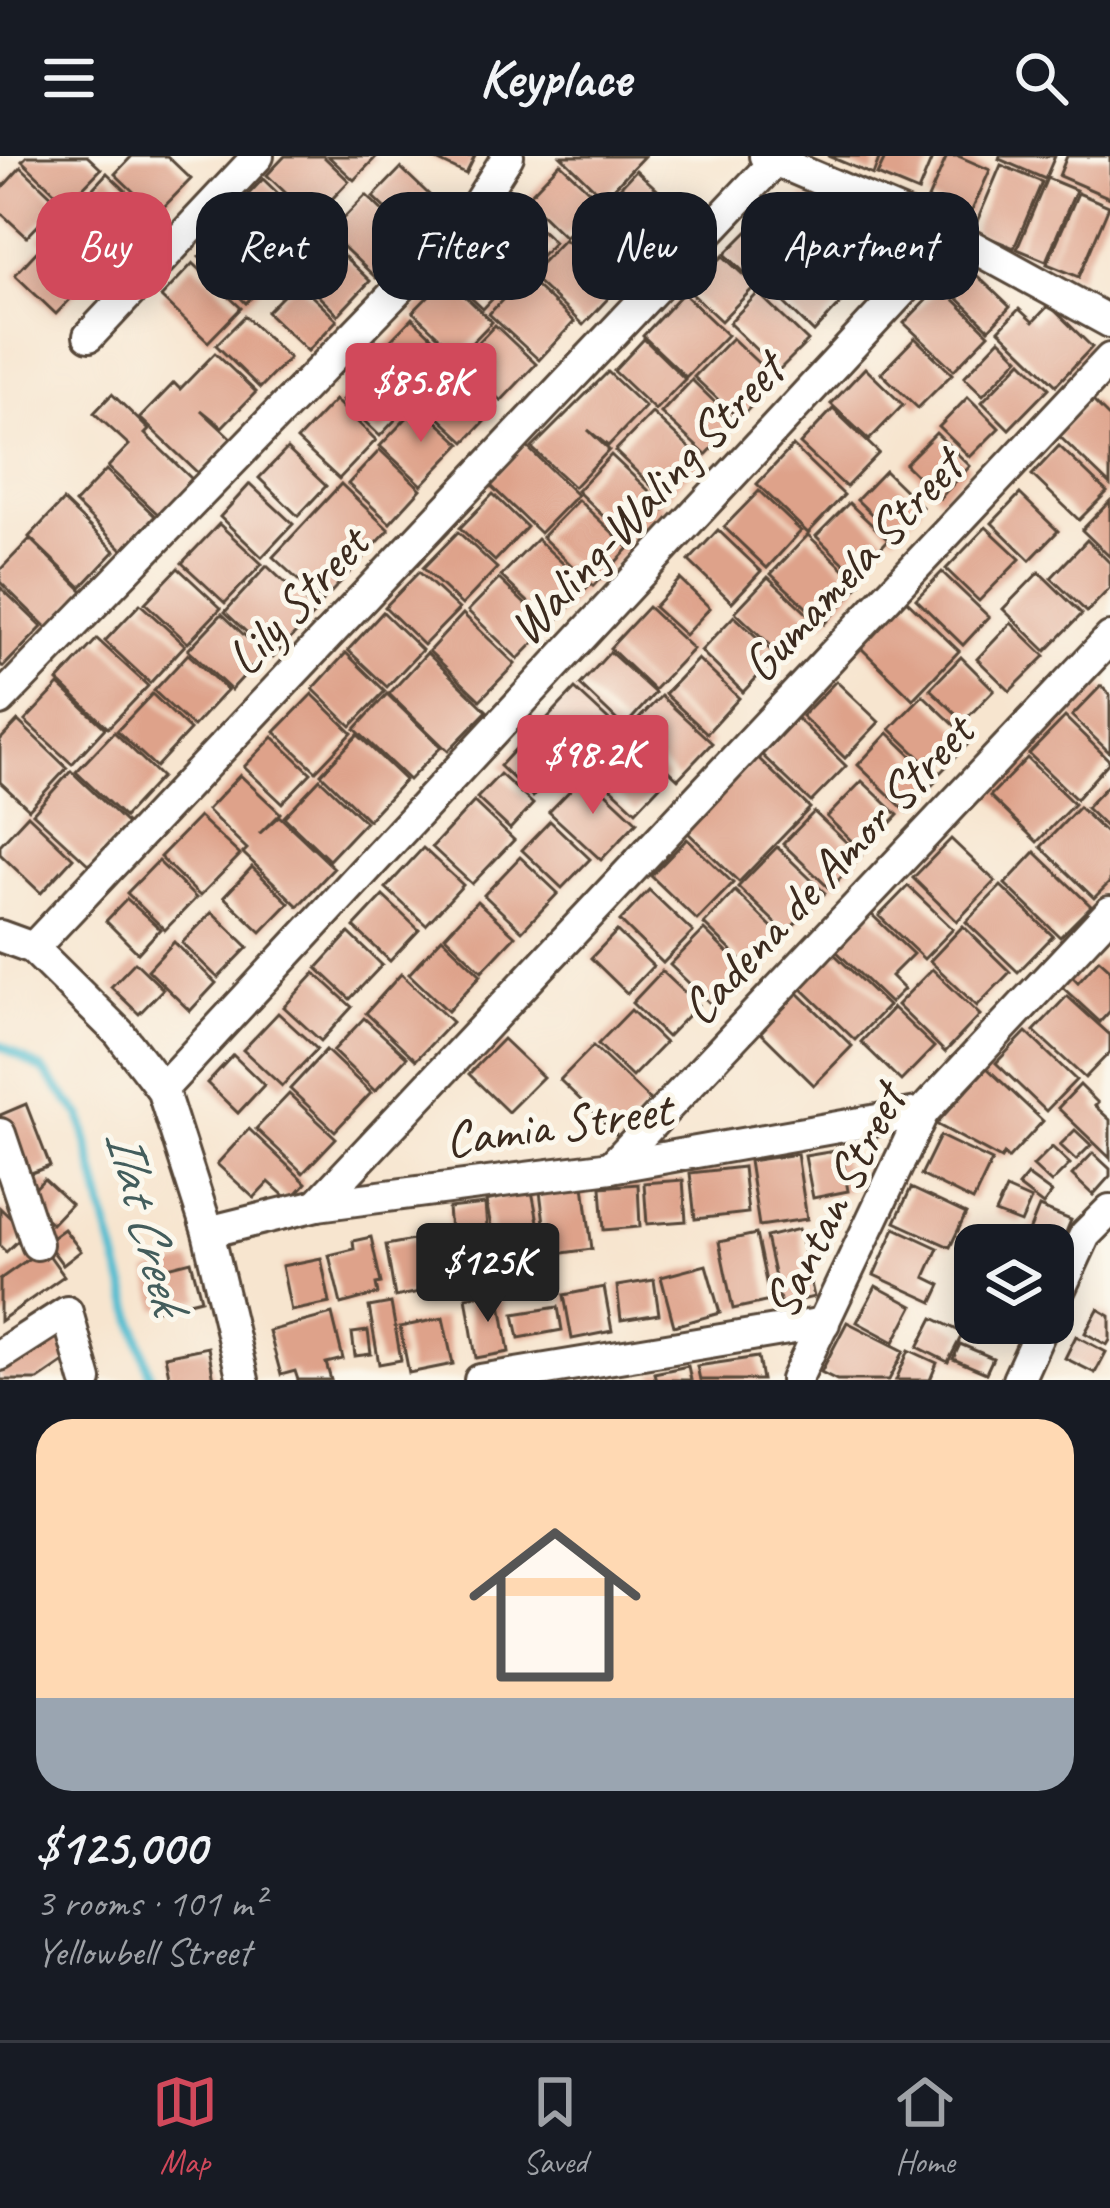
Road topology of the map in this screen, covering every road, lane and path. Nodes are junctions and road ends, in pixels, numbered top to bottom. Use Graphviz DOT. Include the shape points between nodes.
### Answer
graph roads {
  1 [pos="258,156"];
  2 [pos="508,156"];
  3 [pos="770,158"];
  4 [pos="850,192"];
  5 [pos="979,250"];
  6 [pos="894,300"];
  7 [pos="1110,322"];
  8 [pos="89,336"];
  9 [pos="1110,359"];
  10 [pos="1110,638"];
  11 [pos="0,700"];
  12 [pos="1110,912"];
  13 [pos="0,936"];
  14 [pos="33,948"];
  15 [pos="162,1089"];
  16 [pos="923,1112"];
  17 [pos="0,1134"];
  18 [pos="611,1166"];
  19 [pos="317,1205"];
  20 [pos="1110,1210"];
  21 [pos="208,1232"];
  22 [pos="38,1244"];
  23 [pos="1074,1259"];
  24 [pos="824,1323"];
  25 [pos="1034,1344"];
  26 [pos="0,1355"];
  27 [pos="86,1380"];
  28 [pos="242,1380"];
  29 [pos="480,1380"];
  30 [pos="796,1380"];
  31 [pos="1018,1380"];
  1 -- 8 [label="street"];
  2 -- 11 [label="street" via="430,257"];
  3 -- 4 [label="street"];
  3 -- 14 [label="street, Lily Street"];
  5 -- 7 [label="street"];
  6 -- 15 [label="street, Waling-Waling Street"];
  9 -- 19 [label="street, Gumamela Street"];
  10 -- 18 [label="street, Cadena de Amor Street"];
  12 -- 16 [label="street, Santan Street"];
  13 -- 14 [label="street"];
  14 -- 15 [label="street"];
  15 -- 21 [label="street"];
  16 -- 18 [label="street, Camia Street"];
  16 -- 24 [label="street, Santan Street"];
  17 -- 22 [label="street"];
  18 -- 19 [label="street, Camia Street"];
  19 -- 21 [label="street, Camia Street"];
  20 -- 23 [label="street"];
  21 -- 28 [label="street"];
  24 -- 29 [label="street"];
  24 -- 30 [label="street, Santan Street"];
  25 -- 31 [label="street"];
  26 -- 27 [label="street" via="67,1312"];
}
